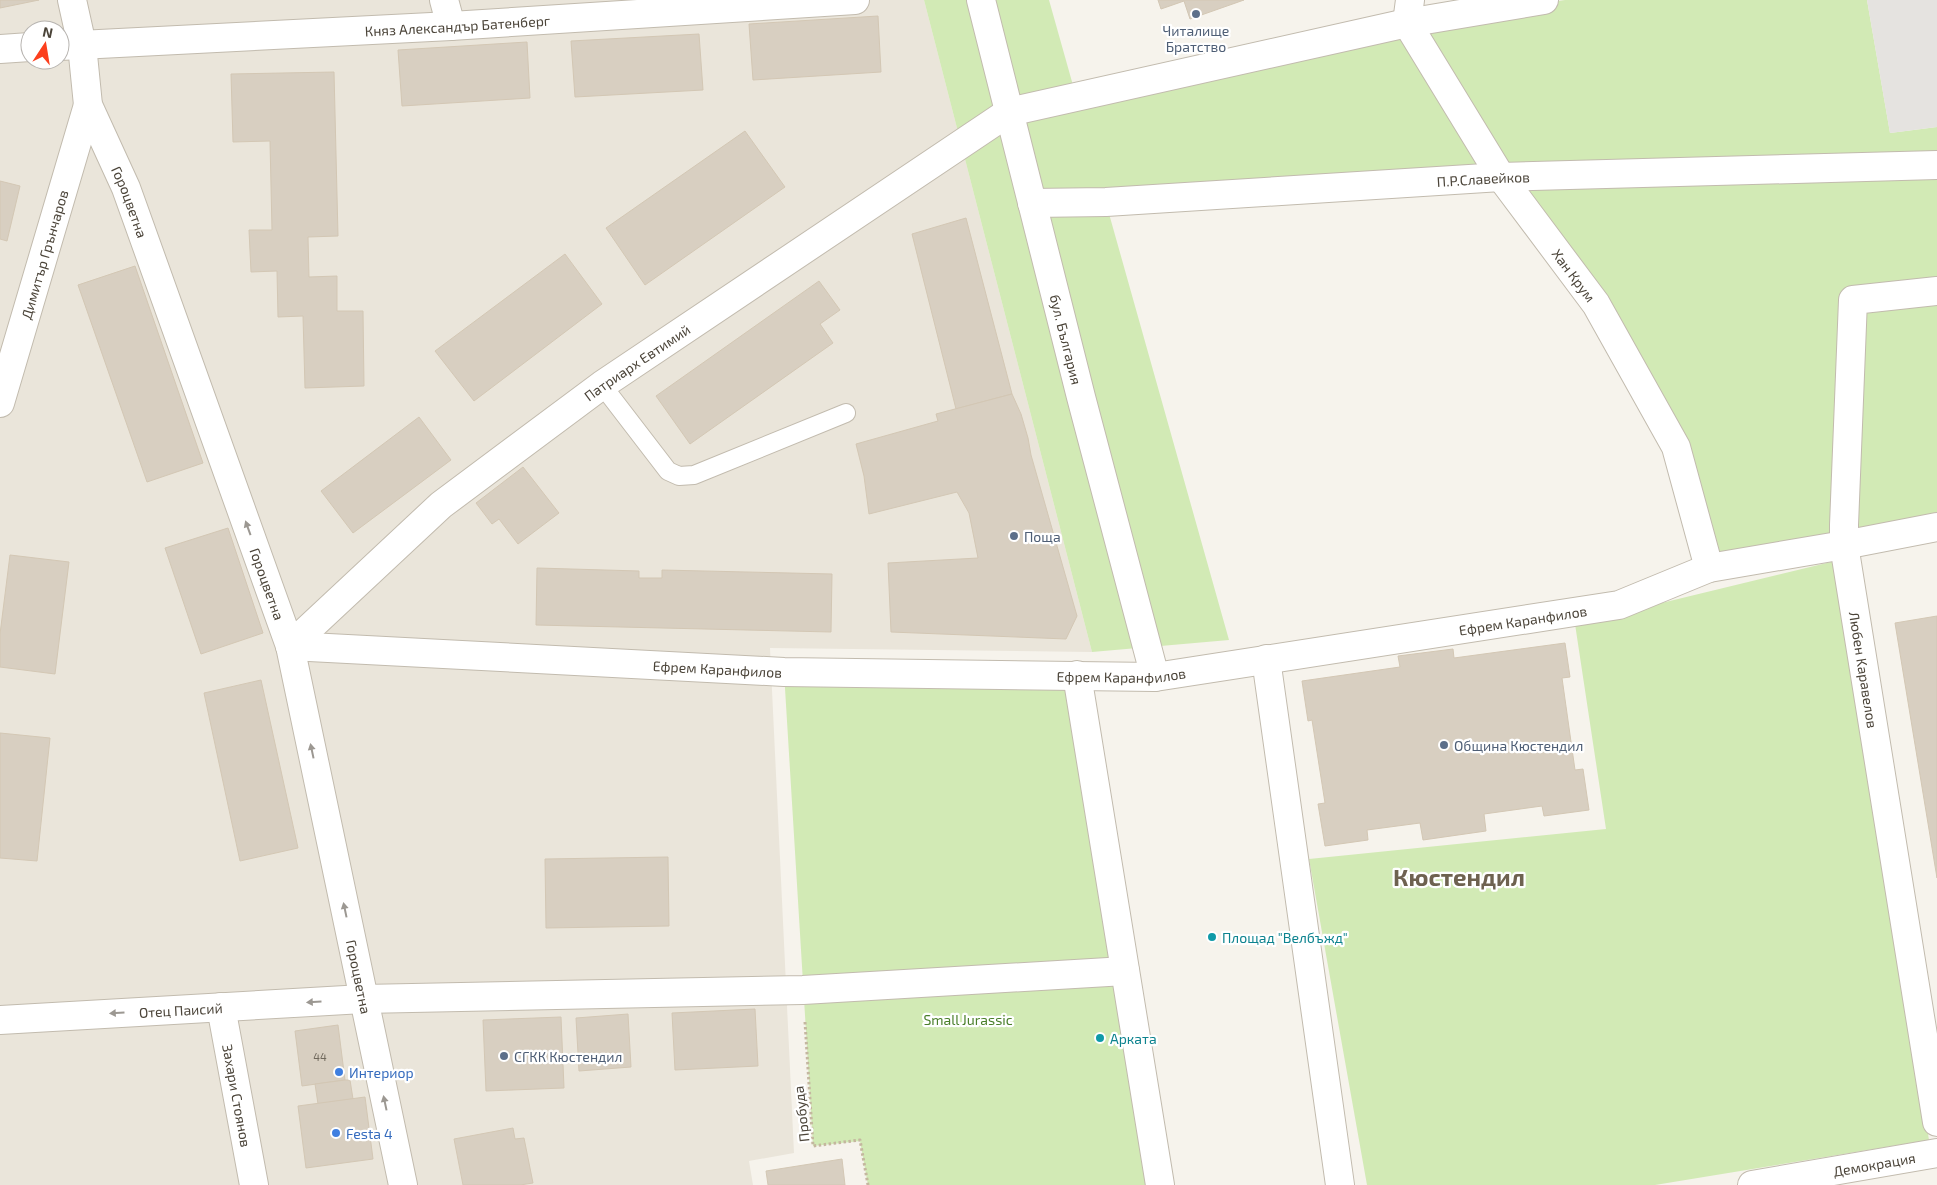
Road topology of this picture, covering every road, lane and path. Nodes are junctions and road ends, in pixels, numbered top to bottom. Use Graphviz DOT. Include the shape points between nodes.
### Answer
graph roads {
  1 [pos="72,0"];
  2 [pos="444,0"];
  3 [pos="855,0"];
  4 [pos="982,0"];
  5 [pos="1544,0"];
  6 [pos="1409,11"];
  7 [pos="451,26"];
  8 [pos="71,46"];
  9 [pos="20,47"];
  10 [pos="0,48"];
  11 [pos="88,105"];
  12 [pos="1009,112"];
  13 [pos="1937,166"];
  14 [pos="1501,177"];
  15 [pos="1032,203"];
  16 [pos="1937,291"];
  17 [pos="602,385"];
  18 [pos="0,403"];
  19 [pos="846,413"];
  20 [pos="1937,527"];
  21 [pos="1844,545"];
  22 [pos="1709,568"];
  23 [pos="290,646"];
  24 [pos="1266,659"];
  25 [pos="1077,676"];
  26 [pos="1155,677"];
  27 [pos="1125,971"];
  28 [pos="803,990"];
  29 [pos="363,999"];
  30 [pos="221,1007"];
  31 [pos="0,1020"];
  32 [pos="1937,1122"];
  33 [pos="1937,1152"];
  34 [pos="254,1185"];
  35 [pos="403,1185"];
  36 [pos="868,1185"];
  37 [pos="1160,1185"];
  38 [pos="1340,1185"];
  39 [pos="1752,1185"];
  1 -- 8 [label="street, Гороцветна"];
  2 -- 7 [label="street"];
  3 -- 7 [label="street, Княз Александър Батенберг"];
  4 -- 12 [label="street, бул. България"];
  5 -- 6 [label="street"];
  6 -- 12 [label="street"];
  6 -- 14 [label="street, Хан Крум"];
  7 -- 8 [label="street, Княз Александър Батенберг"];
  8 -- 11 [label="street, Гороцветна"];
  9 -- 10 [label="street"];
  11 -- 18 [label="street, Димитър Грънчаров"];
  23 -- 11 [label="street, Гороцветна, one-way" via="126,188"];
  12 -- 15 [label="street, бул. България"];
  12 -- 17 [label="street, Патриарх Евтимий"];
  13 -- 14 [label="street, П.Р.Славейков"];
  14 -- 15 [label="street, П.Р.Славейков" via="1106,202"];
  14 -- 22 [label="street, Хан Крум" via="1596,304 1676,447"];
  15 -- 26 [label="street, бул. България"];
  16 -- 21 [label="street, Любен Kаравелов" via="1853,300"];
  17 -- 19 [label="lane" via="668,471 679,476 694,475"];
  17 -- 23 [label="street, Патриарх Евтимий" via="441,504"];
  20 -- 21 [label="street, Ефрем Каранфилов"];
  21 -- 22 [label="street, Ефрем Каранфилов"];
  21 -- 32 [label="street, Любен Kаравелов"];
  22 -- 24 [label="street, Ефрем Каранфилов" via="1619,604"];
  23 -- 25 [label="street, Ефрем Каранфилов" via="784,672"];
  29 -- 23 [label="street, Гороцветна, one-way"];
  24 -- 26 [label="street, Ефрем Каранфилов"];
  24 -- 38 [label="street"];
  25 -- 26 [label="street, Ефрем Каранфилов"];
  25 -- 27 [label="street"];
  27 -- 28 [label="street, Отец Паисий"];
  27 -- 37 [label="street"];
  28 -- 29 [label="street, Отец Паисий"];
  28 -- 36 [label="path, Пробуда" via="813,1146 860,1140"];
  29 -- 30 [label="street, Отец Паисий, one-way"];
  35 -- 29 [label="street, Гороцветна, one-way"];
  30 -- 31 [label="street, Отец Паисий, one-way"];
  30 -- 34 [label="street, Захари Стоянов"];
  33 -- 39 [label="street, Демокрация"];
}
